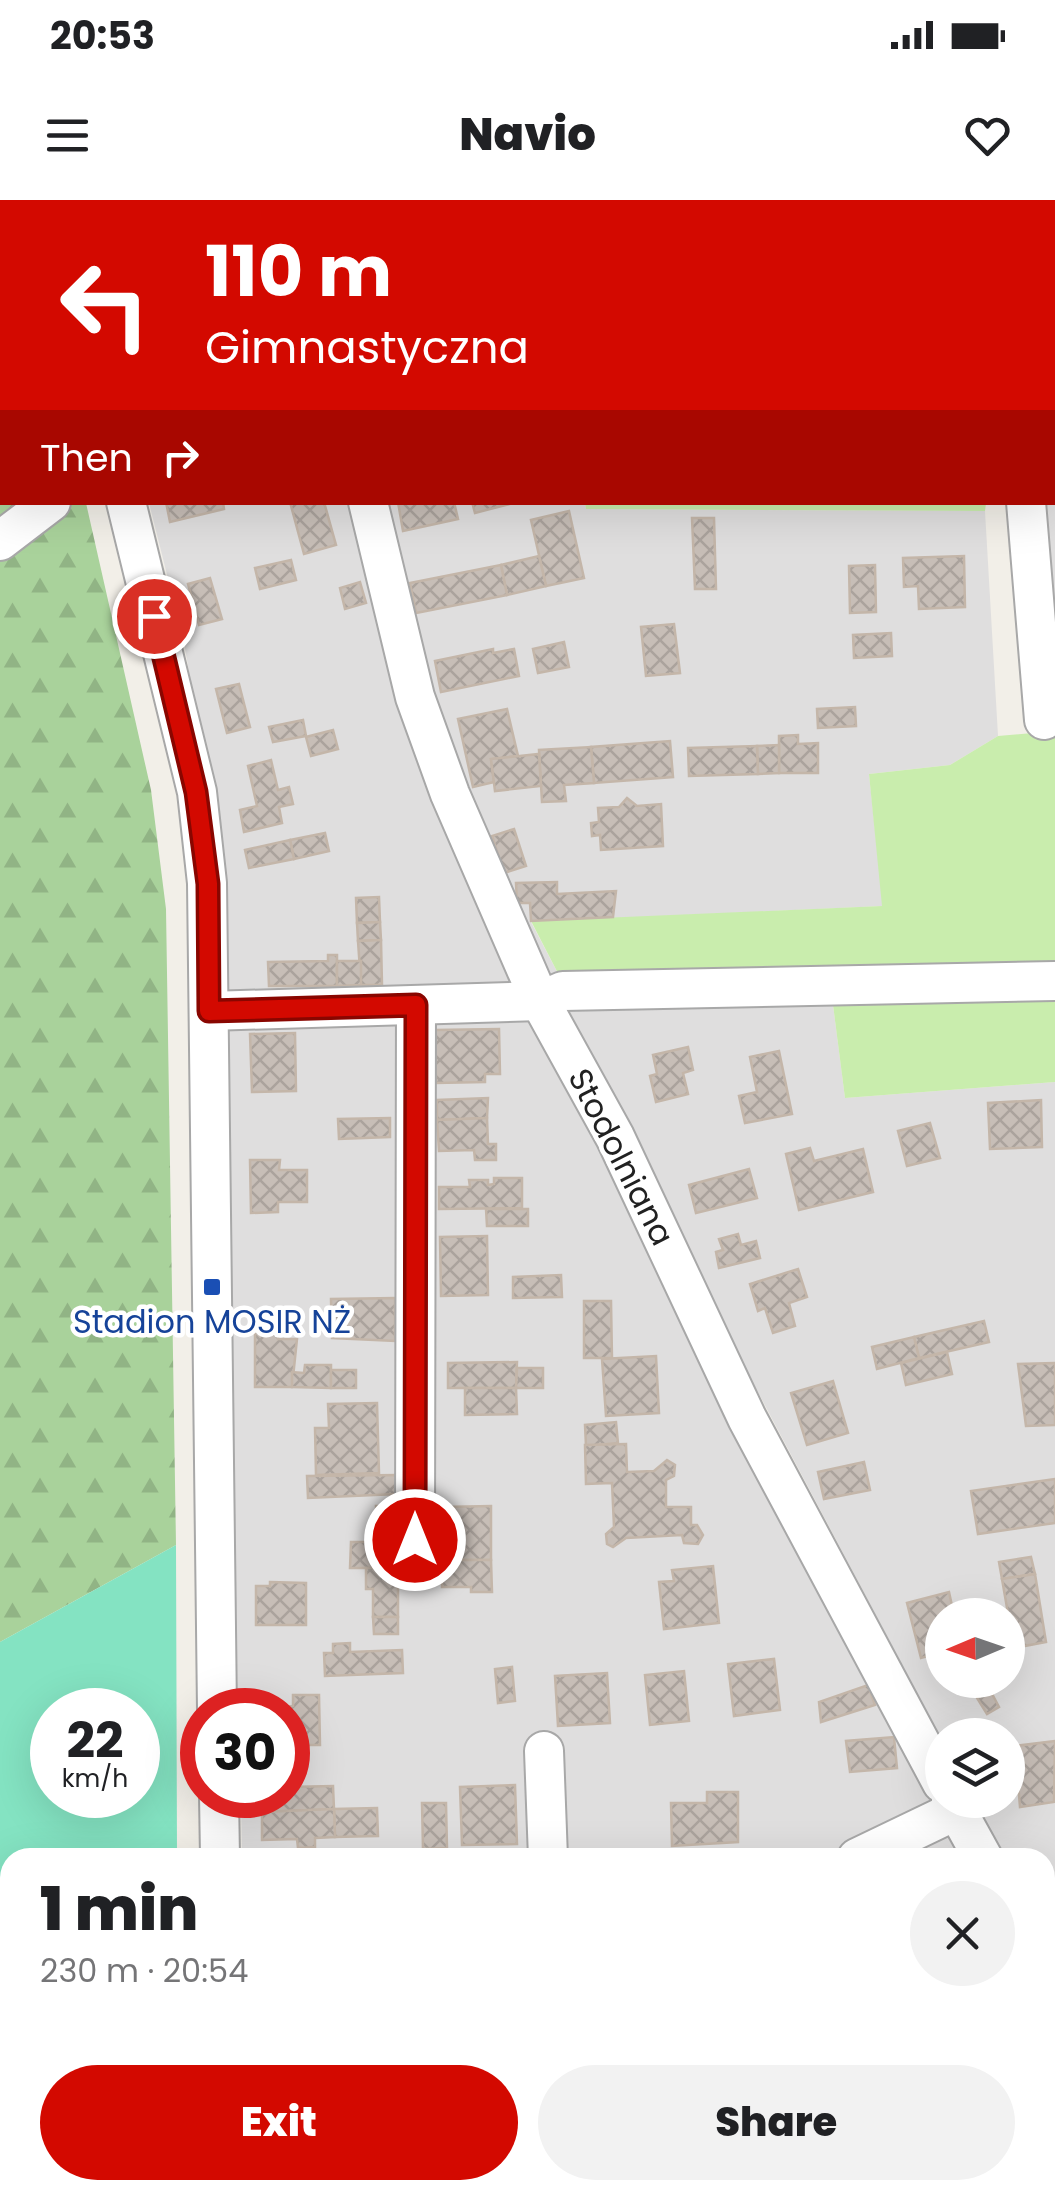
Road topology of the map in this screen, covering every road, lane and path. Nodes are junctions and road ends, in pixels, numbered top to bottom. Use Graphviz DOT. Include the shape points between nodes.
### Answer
graph roads {
  1 [pos="48,505"];
  2 [pos="127,505"];
  3 [pos="369,505"];
  4 [pos="1026,505"];
  5 [pos="0,541"];
  6 [pos="1044,720"];
  7 [pos="1055,982"];
  8 [pos="540,1001"];
  9 [pos="416,1005"];
  10 [pos="209,1011"];
  11 [pos="415,1540"];
  12 [pos="217,1688"];
  13 [pos="544,1751"];
  14 [pos="925,1751"];
  15 [pos="925,1814"];
  16 [pos="219,1818"];
  17 [pos="961,1818"];
  18 [pos="220,1848"];
  19 [pos="548,1848"];
  20 [pos="872,1848"];
  21 [pos="978,1848"];
  1 -- 5 [label="street"];
  2 -- 10 [label="street" via="196,792 208,884"];
  3 -- 8 [label="street, Stodolniana" via="415,698"];
  4 -- 6 [label="street"];
  7 -- 8 [label="street" via="563,991"];
  8 -- 9 [label="street"];
  8 -- 14 [label="street, Stodolniana" via="615,1137 747,1418"];
  9 -- 10 [label="street"];
  9 -- 11 [label="street"];
  10 -- 12 [label="street"];
  13 -- 19 [label="street"];
  15 -- 20 [label="street"];
  16 -- 18 [label="street"];
  17 -- 21 [label="street, Stodolniana"];
}
